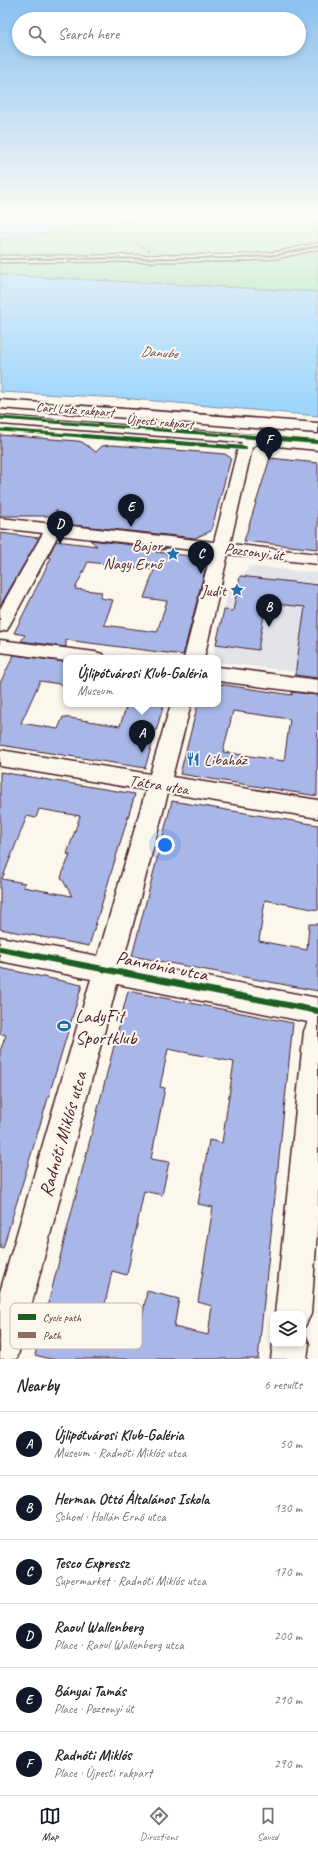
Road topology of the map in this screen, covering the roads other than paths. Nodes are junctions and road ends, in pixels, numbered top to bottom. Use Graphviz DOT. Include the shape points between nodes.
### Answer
graph roads {
  1 [pos="0,404"];
  2 [pos="0,420"];
  3 [pos="318,428"];
  4 [pos="0,430"];
  5 [pos="248,444"];
  6 [pos="318,446"];
  7 [pos="318,454"];
  8 [pos="0,523"];
  9 [pos="53,529"];
  10 [pos="222,548"];
  11 [pos="318,559"];
  12 [pos="0,626"];
  13 [pos="0,646"];
  14 [pos="71,655"];
  15 [pos="195,655"];
  16 [pos="221,674"];
  17 [pos="318,687"];
  18 [pos="180,707"];
  19 [pos="0,758"];
  20 [pos="159,784"];
  21 [pos="318,810"];
  22 [pos="0,949"];
  23 [pos="107,970"];
  24 [pos="318,1011"];
  25 [pos="318,1031"];
  26 [pos="14,1303"];
  27 [pos="293,1311"];
  28 [pos="10,1319"];
  29 [pos="291,1347"];
  30 [pos="0,1355"];
  31 [pos="289,1359"];
  1 -- 3 [label="main road, Carl Lutz rakpart"];
  2 -- 5 [label="street, Újpesti rakpart"];
  4 -- 5 [label="street, Újpesti rakpart"];
  5 -- 6 [label="street, Újpesti rakpart"];
  5 -- 7 [label="street, Újpesti rakpart"];
  5 -- 10 [label="street"];
  8 -- 9 [label="street, Pozsonyi út"];
  9 -- 10 [label="street, Pozsonyi út"];
  9 -- 12 [label="street"];
  10 -- 11 [label="street, Pozsonyi út"];
  10 -- 15 [label="street"];
  13 -- 14 [label="street"];
  16 -- 17 [label="street"];
  18 -- 20 [label="street, Radnóti Miklós utca"];
  19 -- 20 [label="street, Tátra utca"];
  20 -- 21 [label="street, Tátra utca"];
  20 -- 23 [label="street, Radnóti Miklós utca"];
  22 -- 23 [label="street, Pannónia utca"];
  23 -- 24 [label="street, Pannónia utca"];
  23 -- 26 [label="street, Radnóti Miklós utca"];
  25 -- 27 [label="street"];
  28 -- 30 [label="street, Radnóti Miklós utca"];
  29 -- 31 [label="street"];
}
